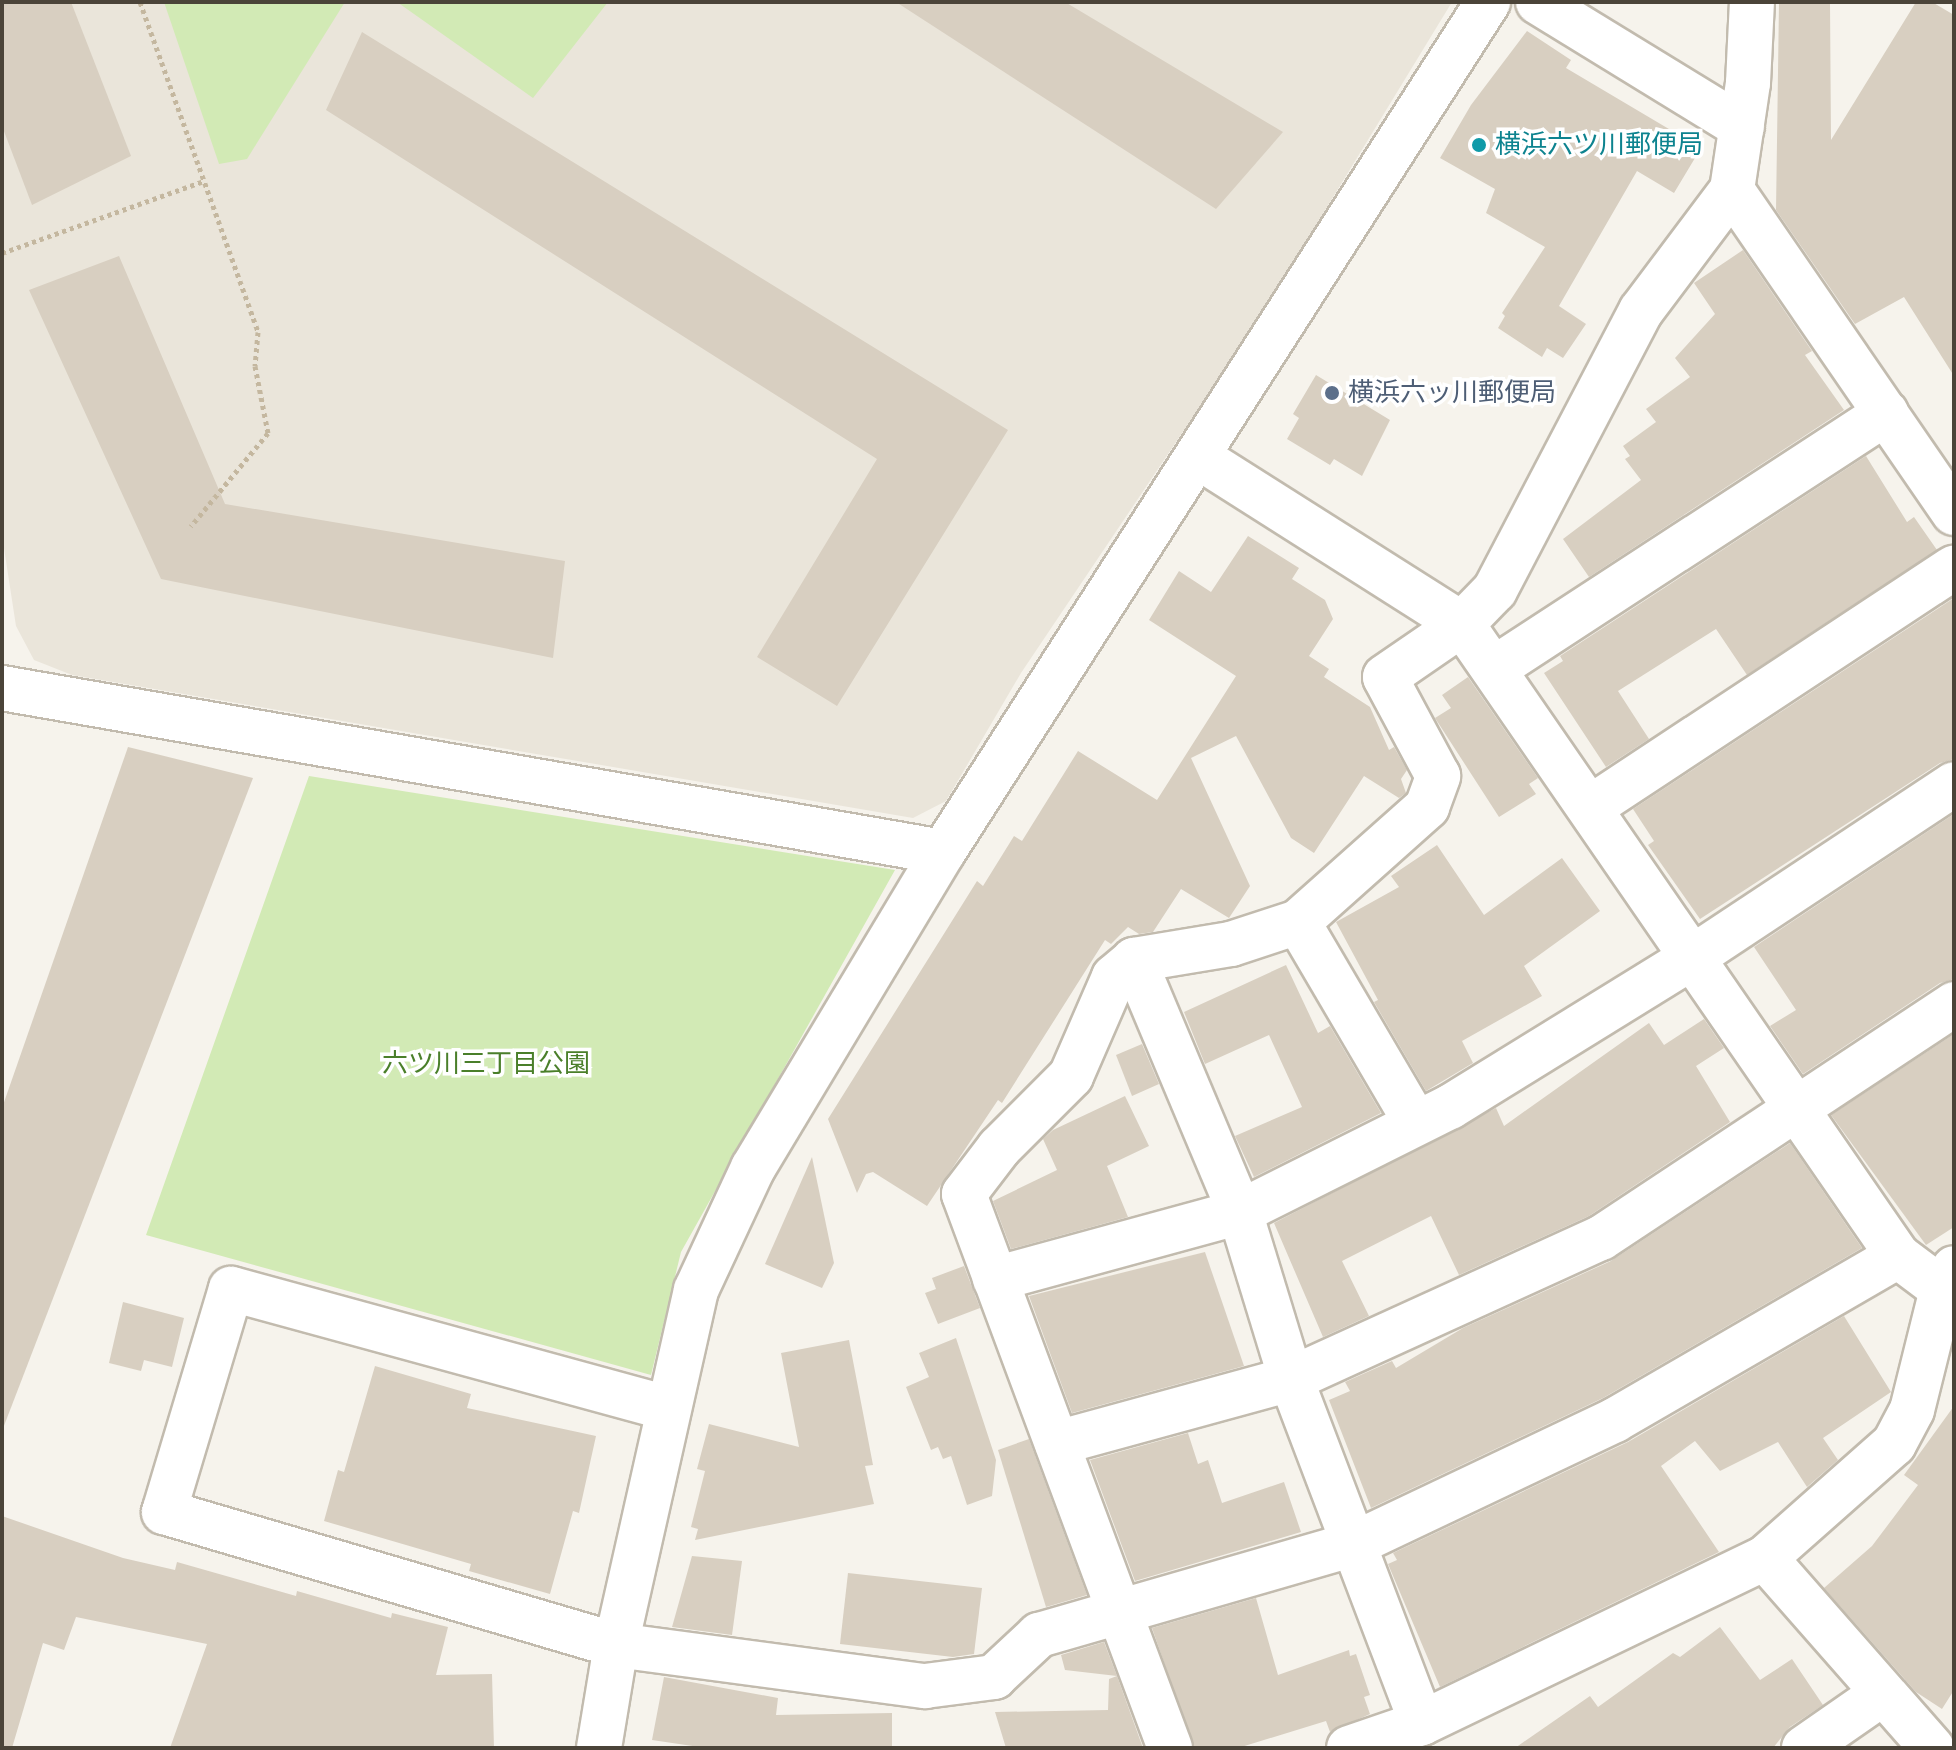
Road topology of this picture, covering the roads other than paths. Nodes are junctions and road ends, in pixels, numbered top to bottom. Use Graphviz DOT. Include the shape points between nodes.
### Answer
graph roads {
  1 [pos="1488,2"];
  2 [pos="1538,2"];
  3 [pos="1752,2"];
  4 [pos="1742,127"];
  5 [pos="1732,190"];
  6 [pos="1886,413"];
  7 [pos="1200,458"];
  8 [pos="1952,505"];
  9 [pos="1954,568"];
  10 [pos="1462,624"];
  11 [pos="1495,668"];
  12 [pos="2,688"];
  13 [pos="1954,784"];
  14 [pos="1591,807"];
  15 [pos="943,852"];
  16 [pos="1298,922"];
  17 [pos="1693,957"];
  18 [pos="1134,960"];
  19 [pos="1954,1004"];
  20 [pos="1798,1109"];
  21 [pos="1416,1123"];
  22 [pos="1240,1212"];
  23 [pos="1898,1256"];
  24 [pos="995,1279"];
  25 [pos="1950,1285"];
  26 [pos="1291,1379"];
  27 [pos="667,1408"];
  28 [pos="1057,1443"];
  29 [pos="1354,1544"];
  30 [pos="1765,1558"];
  31 [pos="1116,1609"];
  32 [pos="616,1645"];
  33 [pos="1883,1693"];
  34 [pos="1422,1723"];
  35 [pos="1954,1727"];
  36 [pos="599,1748"];
  37 [pos="1170,1748"];
  38 [pos="1349,1748"];
  39 [pos="1804,1748"];
  40 [pos="1932,1748"];
  41 [pos="1940,1748"];
  1 -- 7 [label="street"];
  2 -- 4 [label="street"];
  3 -- 4 [label="street"];
  4 -- 5 [label="street"];
  5 -- 6 [label="street"];
  5 -- 10 [label="street" via="1641,311 1495,590"];
  6 -- 8 [label="street"];
  6 -- 11 [label="street"];
  7 -- 10 [label="street"];
  7 -- 15 [label="street"];
  9 -- 14 [label="street"];
  10 -- 11 [label="street"];
  10 -- 16 [label="street" via="1385,677 1438,776 1427,807"];
  11 -- 14 [label="street"];
  12 -- 15 [label="street"];
  13 -- 17 [label="street"];
  14 -- 17 [label="street"];
  15 -- 27 [label="street" via="753,1168 696,1290"];
  16 -- 18 [label="street" via="1231,944"];
  16 -- 21 [label="street"];
  17 -- 20 [label="street"];
  17 -- 21 [label="street"];
  18 -- 22 [label="street"];
  18 -- 24 [label="street" via="1114,977 1071,1076 999,1148 964,1194"];
  19 -- 20 [label="street"];
  20 -- 23 [label="street"];
  20 -- 26 [label="street" via="1601,1238"];
  21 -- 22 [label="street"];
  22 -- 24 [label="street"];
  22 -- 26 [label="street"];
  23 -- 25 [label="street"];
  23 -- 29 [label="street" via="1615,1420"];
  24 -- 28 [label="street"];
  25 -- 30 [label="street" via="1912,1410 1894,1444"];
  26 -- 28 [label="street"];
  26 -- 29 [label="street"];
  27 -- 32 [label="street"];
  27 -- 32 [label="street" via="231,1289 164,1512"];
  28 -- 31 [label="street"];
  29 -- 31 [label="street"];
  29 -- 34 [label="street"];
  30 -- 33 [label="street"];
  30 -- 34 [label="street"];
  31 -- 32 [label="street" via="1039,1635 994,1677 925,1686"];
  31 -- 37 [label="street"];
  32 -- 36 [label="street"];
  33 -- 39 [label="street"];
  33 -- 40 [label="street"];
  34 -- 38 [label="street"];
  35 -- 41 [label="street"];
}
